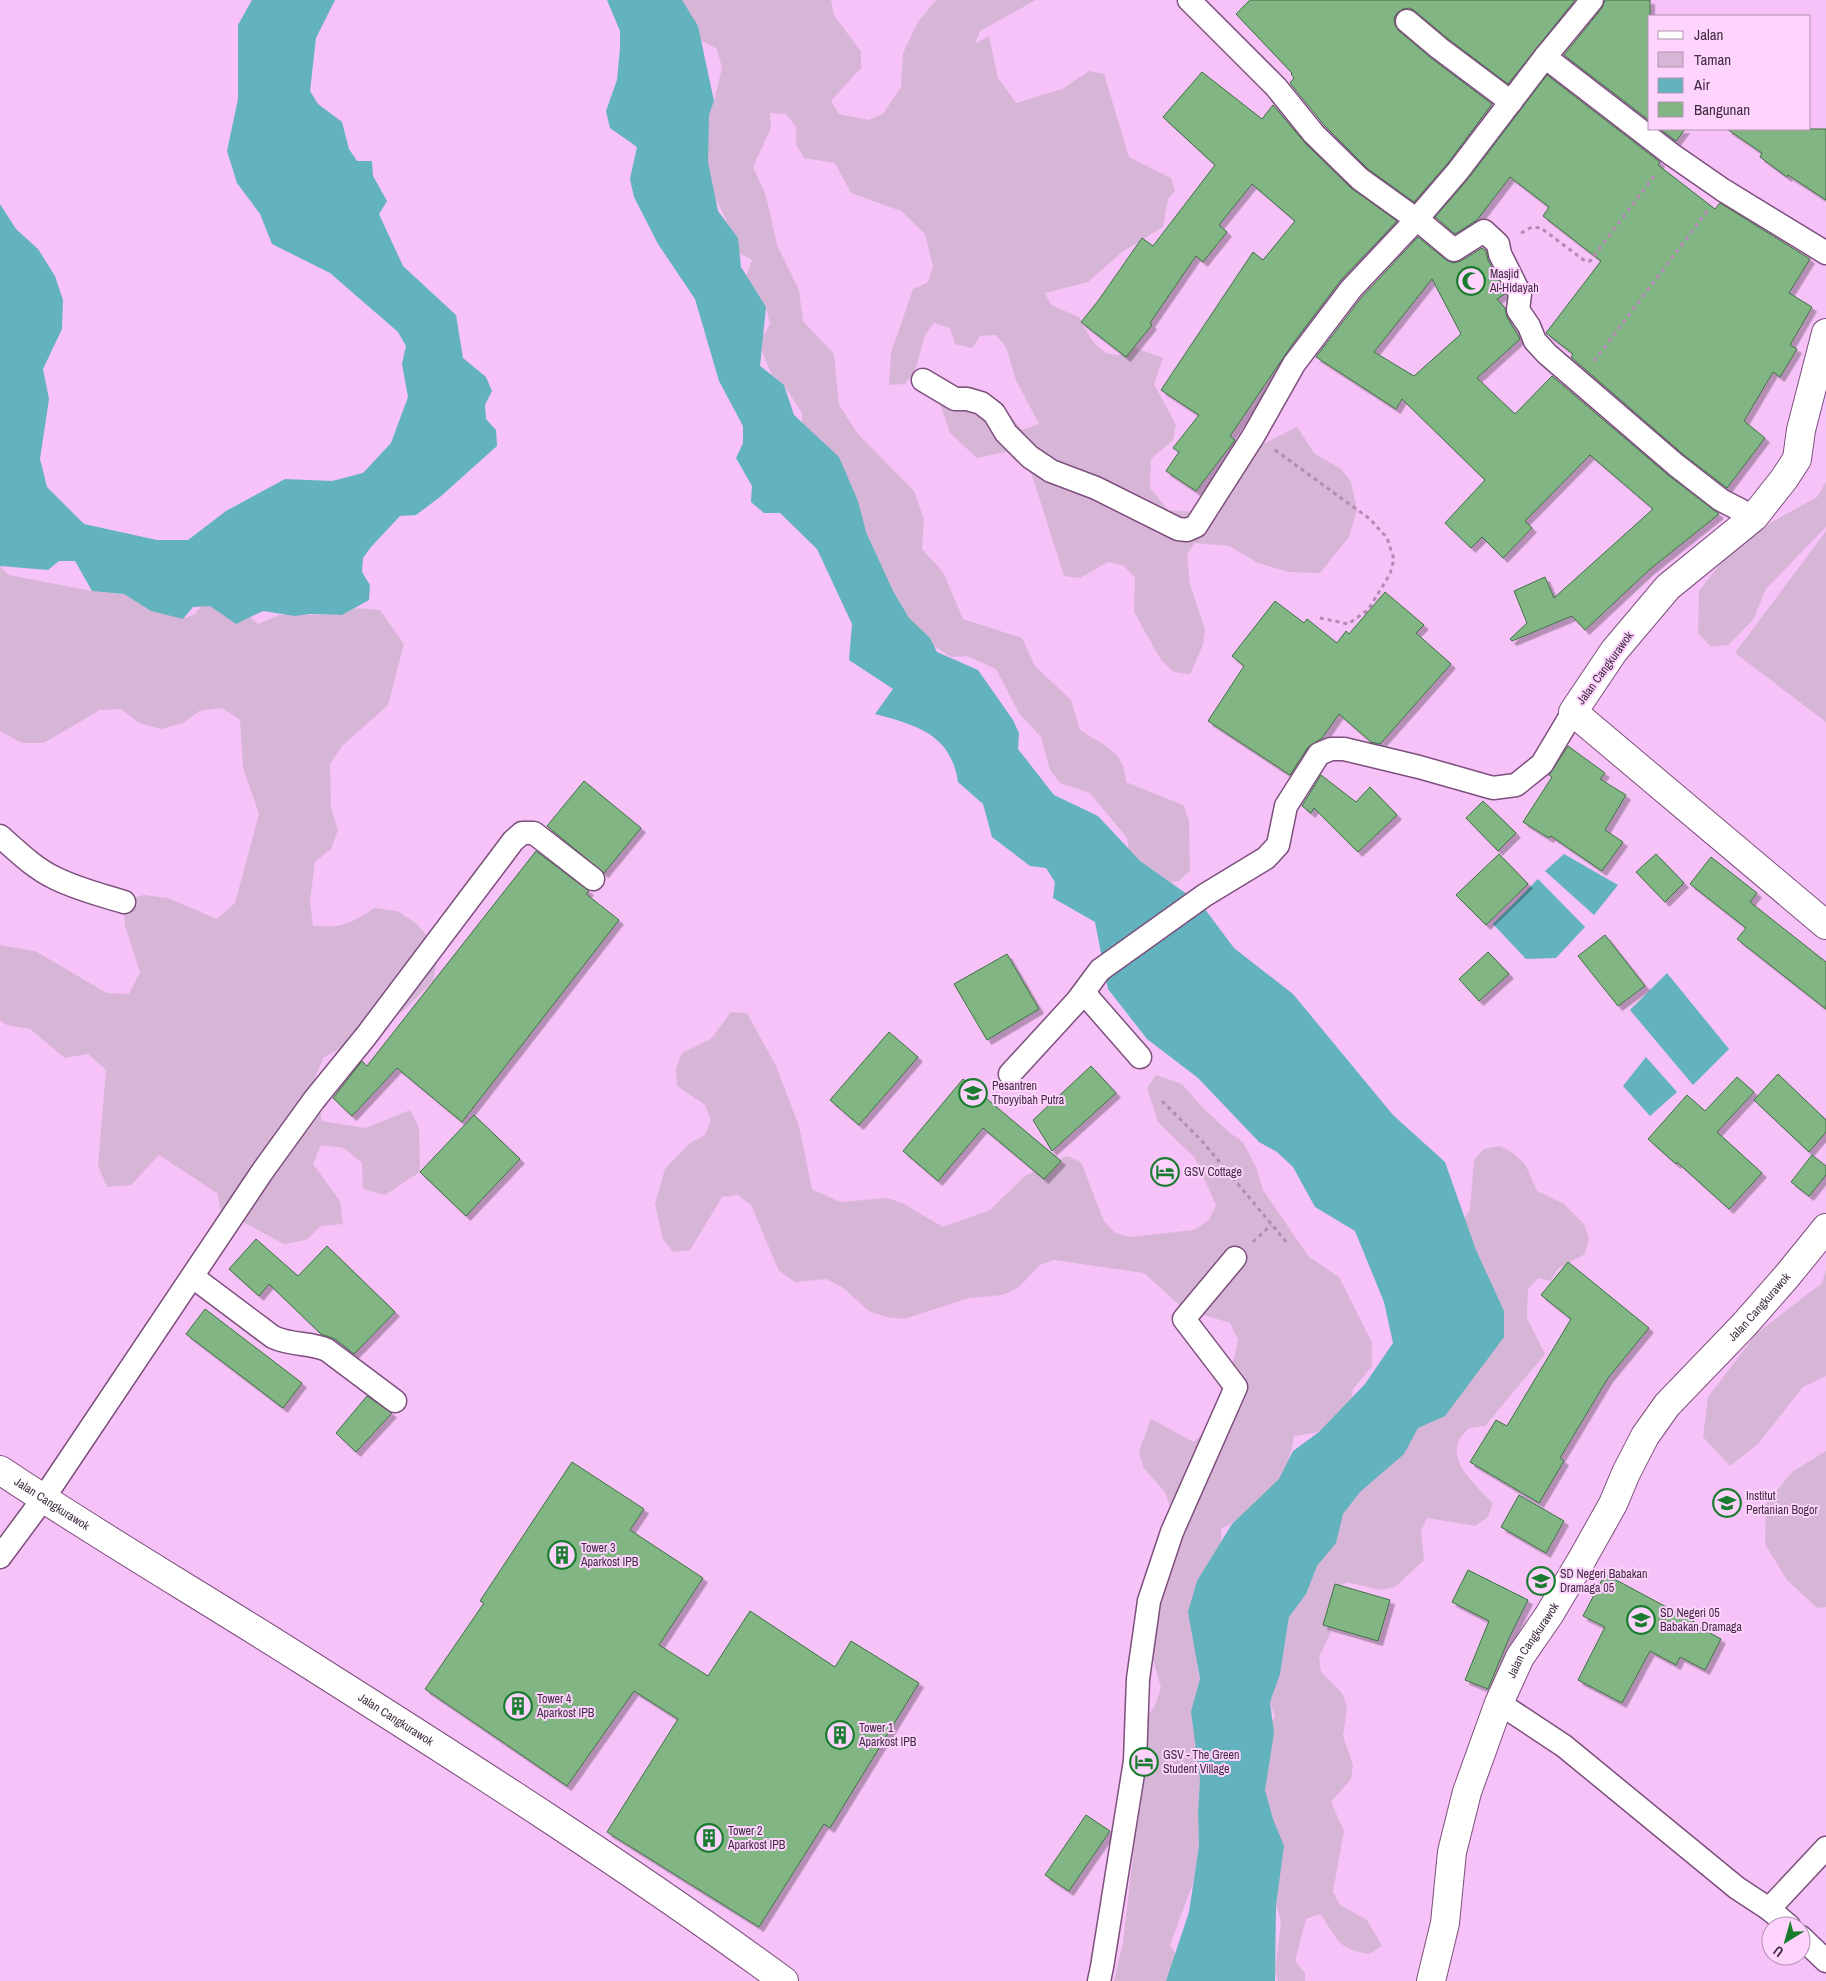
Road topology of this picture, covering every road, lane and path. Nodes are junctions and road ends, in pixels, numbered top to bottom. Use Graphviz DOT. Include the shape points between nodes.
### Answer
graph roads {
  1 [pos="1189,0"];
  2 [pos="1592,0"];
  3 [pos="1407,21"];
  4 [pos="1545,57"];
  5 [pos="1511,102"];
  6 [pos="1671,154"];
  7 [pos="1723,190"];
  8 [pos="1416,220"];
  9 [pos="1498,244"];
  10 [pos="1826,253"];
  11 [pos="1826,333"];
  12 [pos="923,380"];
  13 [pos="1578,381"];
  14 [pos="1254,435"];
  15 [pos="1754,517"];
  16 [pos="1320,618"];
  17 [pos="1573,712"];
  18 [pos="0,836"];
  19 [pos="593,879"];
  20 [pos="124,902"];
  21 [pos="1826,925"];
  22 [pos="1084,993"];
  23 [pos="1140,1057"];
  24 [pos="1010,1074"];
  25 [pos="1162,1101"];
  26 [pos="1826,1228"];
  27 [pos="1288,1244"];
  28 [pos="1235,1258"];
  29 [pos="193,1277"];
  30 [pos="395,1401"];
  31 [pos="0,1470"];
  32 [pos="43,1499"];
  33 [pos="0,1557"];
  34 [pos="1499,1703"];
  35 [pos="1826,1848"];
  36 [pos="1769,1909"];
  37 [pos="1777,1916"];
  38 [pos="1811,1947"];
  39 [pos="1826,1961"];
  40 [pos="784,1981"];
  41 [pos="1098,1981"];
  42 [pos="1431,1981"];
  1 -- 8 [label="street" via="1276,87 1314,134 1354,173"];
  2 -- 4 [label="street"];
  3 -- 5 [label="street"];
  4 -- 5 [label="street"];
  4 -- 6 [label="street"];
  5 -- 8 [label="street"];
  6 -- 7 [label="street"];
  6 -- 9 [label="path" via="1590,261 1585,261 1541,228 1532,228"];
  7 -- 10 [label="street"];
  7 -- 13 [label="path"];
  8 -- 9 [label="street" via="1454,250 1484,230"];
  8 -- 14 [label="street" via="1346,296 1294,364"];
  9 -- 13 [label="street" via="1520,294 1518,310 1535,342"];
  11 -- 15 [label="street, Jalan Cangkurawok" via="1801,430 1797,459"];
  12 -- 14 [label="street" via="955,399 967,398 982,403 1030,457 1051,471 1096,488 1178,529 1196,526"];
  13 -- 15 [label="street" via="1721,500"];
  14 -- 16 [label="path" via="1370,519 1387,538 1394,559 1390,574 1368,610 1348,624"];
  15 -- 17 [label="street, Jalan Cangkurawok" via="1668,587 1614,651"];
  17 -- 21 [label="street, Jalan Cangkurawok"];
  17 -- 22 [label="street" via="1542,764 1516,785 1493,788 1344,749 1331,749 1319,754 1286,806 1278,845 1266,858 1205,895 1100,970"];
  18 -- 20 [label="street" via="54,878"];
  19 -- 29 [label="street" via="534,833 522,833 513,841 314,1100"];
  22 -- 23 [label="street"];
  22 -- 24 [label="street"];
  25 -- 27 [label="path" via="1202,1141"];
  26 -- 34 [label="street, Jalan Cangkurawok" via="1744,1325 1667,1405 1645,1436 1613,1504 1549,1615 1520,1657"];
  28 -- 41 [label="street" via="1184,1319 1236,1387 1172,1532 1149,1601 1138,1680 1135,1761"];
  29 -- 30 [label="street" via="273,1337 284,1343 318,1346 327,1350"];
  29 -- 32 [label="street"];
  31 -- 32 [label="street, Jalan Cangkurawok"];
  32 -- 33 [label="street"];
  32 -- 40 [label="street, Jalan Cangkurawok" via="581,1839"];
  34 -- 36 [label="street" via="1564,1746 1737,1888"];
  34 -- 42 [label="street, Jalan Cangkurawok" via="1467,1792 1452,1852 1444,1922"];
  35 -- 36 [label="street"];
  36 -- 37 [label="street"];
  38 -- 39 [label="street"];
}
